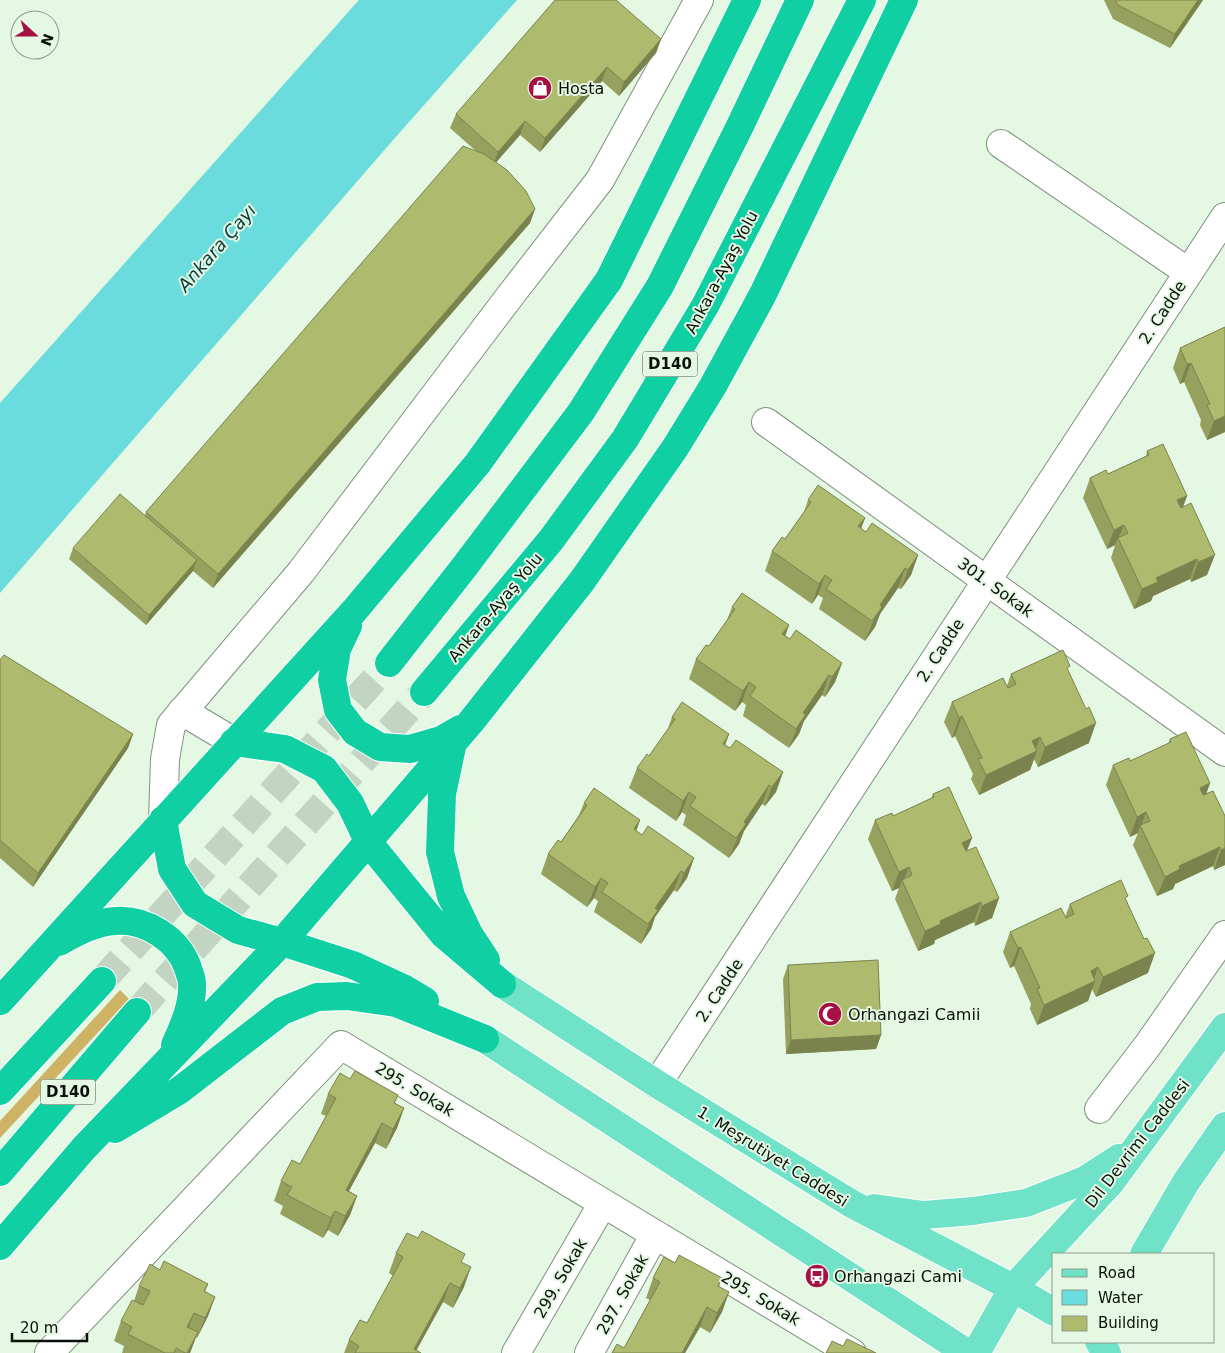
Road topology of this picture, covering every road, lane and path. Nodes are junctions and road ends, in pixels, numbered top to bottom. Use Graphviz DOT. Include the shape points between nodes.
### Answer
graph roads {
  1 [pos="698,0"];
  2 [pos="746,0"];
  3 [pos="800,0"];
  4 [pos="862,0"];
  5 [pos="904,0"];
  6 [pos="1002,144"];
  7 [pos="1225,217"];
  8 [pos="1188,272"];
  9 [pos="766,422"];
  10 [pos="986,580"];
  11 [pos="354,611"];
  12 [pos="389,663"];
  13 [pos="424,692"];
  14 [pos="182,711"];
  15 [pos="470,723"];
  16 [pos="234,742"];
  17 [pos="452,744"];
  18 [pos="1225,752"];
  19 [pos="163,820"];
  20 [pos="369,843"];
  21 [pos="1225,935"];
  22 [pos="282,942"];
  23 [pos="44,951"];
  24 [pos="102,981"];
  25 [pos="502,984"];
  26 [pos="0,1001"];
  27 [pos="137,1012"];
  28 [pos="1225,1027"];
  29 [pos="485,1039"];
  30 [pos="167,1062"];
  31 [pos="656,1084"];
  32 [pos="0,1091"];
  33 [pos="1099,1109"];
  34 [pos="1225,1126"];
  35 [pos="1137,1146"];
  36 [pos="84,1148"];
  37 [pos="0,1172"];
  38 [pos="603,1203"];
  39 [pos="852,1204"];
  40 [pos="655,1234"];
  41 [pos="0,1246"];
  42 [pos="1145,1253"];
  43 [pos="1013,1288"];
  44 [pos="1052,1311"];
  45 [pos="49,1353"];
  46 [pos="516,1353"];
  47 [pos="589,1353"];
  48 [pos="852,1353"];
  49 [pos="967,1353"];
  50 [pos="976,1353"];
  1 -- 14 [label="street" via="600,180 301,572"];
  2 -- 11 [label="highway" via="609,280 478,463"];
  3 -- 12 [label="highway, D140" via="660,286 581,412"];
  4 -- 13 [label="highway, Ankara-Ayaş Yolu / D140" via="705,306 625,438 551,540"];
  5 -- 15 [label="highway" via="762,296 685,433 582,581"];
  6 -- 8 [label="street"];
  7 -- 8 [label="street, 2. Cadde"];
  8 -- 10 [label="street, 2. Cadde"];
  9 -- 10 [label="street, 301. Sokak" via="833,458"];
  10 -- 18 [label="street, 301. Sokak"];
  10 -- 31 [label="street, 2. Cadde"];
  11 -- 15 [label="highway" via="338,649 332,680 338,710 355,732 380,747 410,750 440,740"];
  11 -- 16 [label="highway"];
  14 -- 16 [label="street"];
  14 -- 19 [label="street" via="171,725 165,759"];
  15 -- 17 [label="highway"];
  16 -- 19 [label="highway"];
  16 -- 20 [label="highway" via="285,749 324,770 350,803"];
  17 -- 20 [label="highway"];
  17 -- 25 [label="highway" via="442,794 440,852 458,911"];
  19 -- 22 [label="highway" via="172,869 195,904 238,930"];
  19 -- 23 [label="highway"];
  20 -- 22 [label="highway"];
  20 -- 25 [label="highway" via="443,934"];
  21 -- 33 [label="street"];
  22 -- 29 [label="highway" via="353,965 406,989"];
  22 -- 30 [label="highway"];
  23 -- 26 [label="highway"];
  23 -- 30 [label="highway" via="83,928 115,921 141,924 175,945 185,960 192,981 188,1015"];
  24 -- 32 [label="highway, D140"];
  25 -- 31 [label="main road, 1. Meşrutiyet Caddesi"];
  27 -- 37 [label="highway, D140"];
  28 -- 35 [label="main road, Dil Devrimi Caddesi"];
  29 -- 36 [label="highway" via="396,1003 346,996 317,998 282,1011 180,1090"];
  29 -- 49 [label="main road"];
  30 -- 36 [label="highway"];
  31 -- 39 [label="main road, 1. Meşrutiyet Caddesi"];
  34 -- 42 [label="main road" via="1186,1182"];
  35 -- 39 [label="main road" via="1085,1180 1026,1203 924,1215"];
  35 -- 43 [label="main road, Dil Devrimi Caddesi" via="1111,1182"];
  36 -- 41 [label="highway"];
  38 -- 40 [label="street, 295. Sokak"];
  38 -- 45 [label="street, 295. Sokak" via="341,1044"];
  38 -- 46 [label="street, 299. Sokak"];
  39 -- 43 [label="main road, 1. Meşrutiyet Caddesi"];
  40 -- 47 [label="street, 297. Sokak"];
  40 -- 48 [label="street, 295. Sokak"];
  43 -- 44 [label="main road, 1. Meşrutiyet Caddesi"];
  43 -- 50 [label="main road, Dil Devrimi Caddesi"];
}
